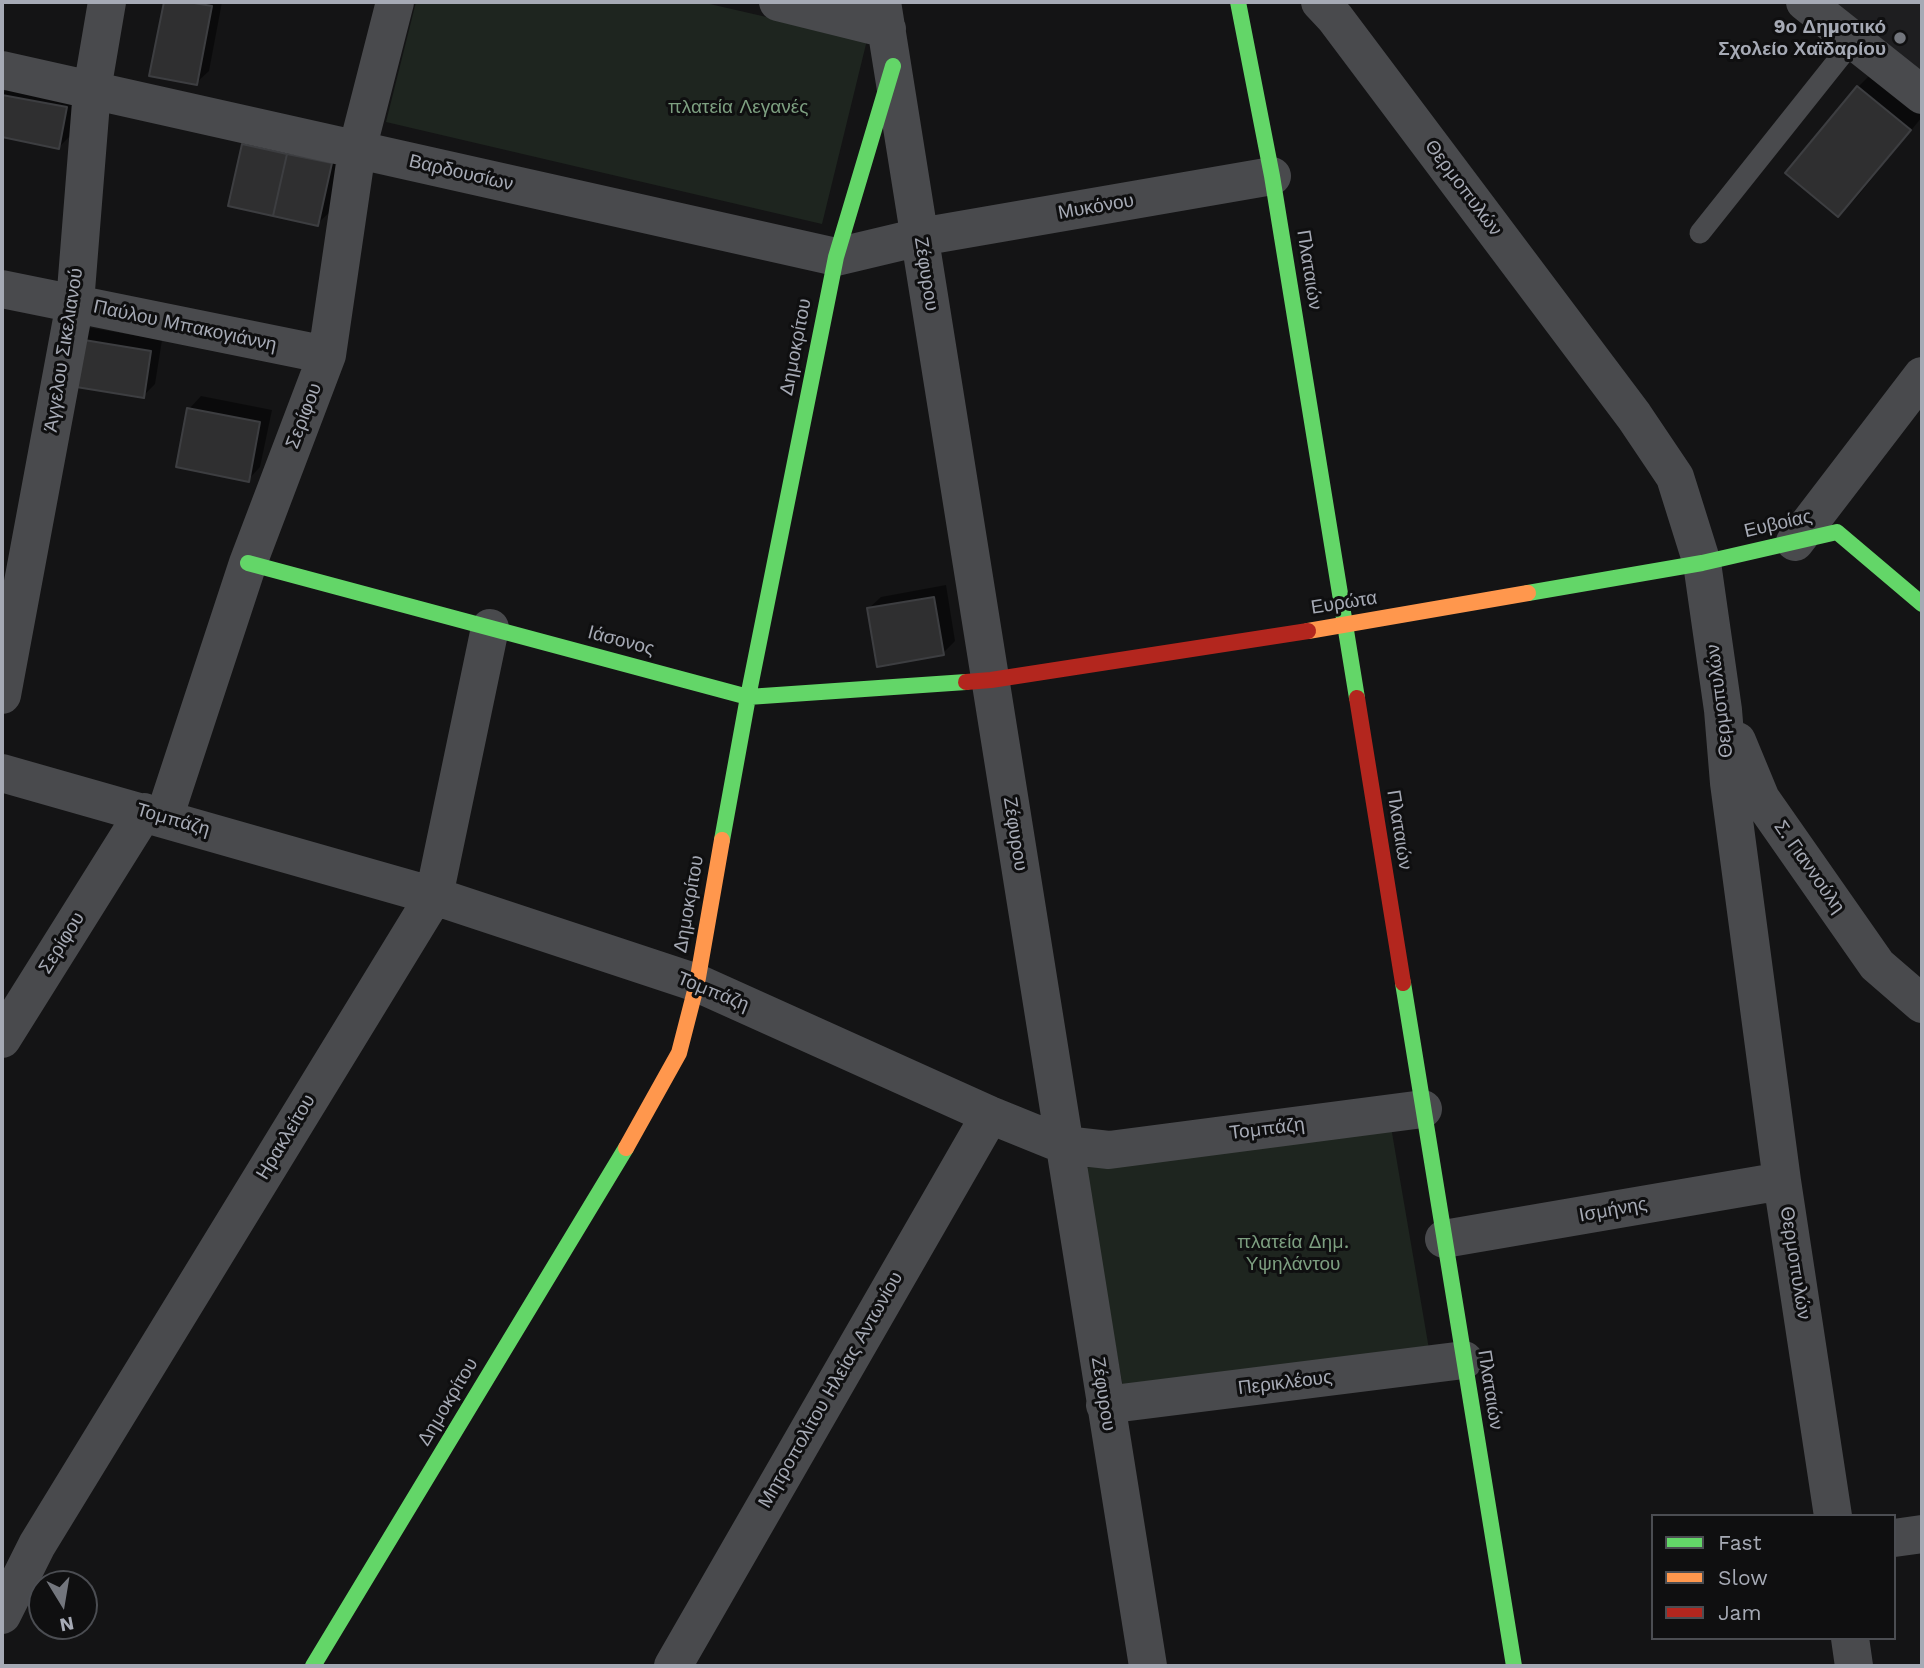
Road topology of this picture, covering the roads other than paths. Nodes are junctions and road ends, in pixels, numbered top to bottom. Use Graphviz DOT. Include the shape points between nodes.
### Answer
graph roads {
  1 [pos="107,2"];
  2 [pos="395,2"];
  3 [pos="778,2"];
  4 [pos="1238,2"];
  5 [pos="1320,2"];
  6 [pos="1805,2"];
  7 [pos="887,32"];
  8 [pos="1853,41"];
  9 [pos="2,70"];
  10 [pos="92,90"];
  11 [pos="1922,95"];
  12 [pos="357,150"];
  13 [pos="1272,176"];
  14 [pos="1700,233"];
  15 [pos="920,237"];
  16 [pos="836,257"];
  17 [pos="2,289"];
  18 [pos="75,303"];
  19 [pos="327,355"];
  20 [pos="1922,376"];
  21 [pos="1796,542"];
  22 [pos="248,563"];
  23 [pos="1702,563"];
  24 [pos="1922,604"];
  25 [pos="1344,625"];
  26 [pos="490,628"];
  27 [pos="991,680"];
  28 [pos="2,695"];
  29 [pos="748,697"];
  30 [pos="1723,710"];
  31 [pos="2,773"];
  32 [pos="154,815"];
  33 [pos="433,896"];
  34 [pos="697,983"];
  35 [pos="1922,1004"];
  36 [pos="2,1039"];
  37 [pos="1423,1109"];
  38 [pos="990,1115"];
  39 [pos="1064,1145"];
  40 [pos="1782,1181"];
  41 [pos="1444,1239"];
  42 [pos="1464,1360"];
  43 [pos="1105,1405"];
  44 [pos="1833,1514"];
  45 [pos="1922,1534"];
  46 [pos="1896,1538"];
  47 [pos="2,1615"];
  48 [pos="1850,1640"];
  49 [pos="313,1666"];
  50 [pos="673,1666"];
  51 [pos="1148,1666"];
  52 [pos="1514,1666"];
  53 [pos="1854,1666"];
  1 -- 10 [label="street, Άγγελου Σικελιανού"];
  2 -- 12 [label="street, Σερίφου"];
  3 -- 7 [label="street"];
  4 -- 13 [label="street, Πλαταιών"];
  5 -- 23 [label="street, Θερμοπυλών" via="1634,416 1675,477"];
  6 -- 8 [label="street"];
  7 -- 15 [label="street, Ζέφυρου"];
  7 -- 16 [label="street, Δημοκρίτου"];
  8 -- 11 [label="street"];
  8 -- 14 [label="lane"];
  9 -- 10 [label="street, Βαρδουσίων"];
  10 -- 12 [label="street, Βαρδουσίων"];
  10 -- 18 [label="street, Άγγελου Σικελιανού"];
  12 -- 16 [label="street, Βαρδουσίων"];
  12 -- 19 [label="street, Σερίφου"];
  13 -- 15 [label="street, Μυκόνου"];
  13 -- 25 [label="street, Πλαταιών"];
  15 -- 16 [label="street, Βαρδουσίων"];
  15 -- 27 [label="street, Ζέφυρου"];
  16 -- 29 [label="street, Δημοκρίτου"];
  17 -- 18 [label="street, Παύλου Μπακογιάννη"];
  18 -- 19 [label="street, Παύλου Μπακογιάννη"];
  18 -- 28 [label="street, Άγγελου Σικελιανού"];
  19 -- 22 [label="street, Σερίφου"];
  20 -- 21 [label="street"];
  21 -- 23 [label="street, Ευβοίας"];
  21 -- 24 [label="street, Ευβοίας" via="1837,532"];
  22 -- 26 [label="street, Ιάσονος"];
  22 -- 32 [label="street, Σερίφου"];
  23 -- 25 [label="street, Ευρώτα"];
  23 -- 30 [label="street, Θερμοπυλών"];
  25 -- 27 [label="street, Ευρώτα"];
  25 -- 37 [label="street, Πλαταιών"];
  26 -- 29 [label="street, Ιάσονος"];
  26 -- 33 [label="street, Ηρακλείτου"];
  27 -- 29 [label="street, Ιάσονος"];
  27 -- 39 [label="street, Ζέφυρου"];
  29 -- 34 [label="street, Δημοκρίτου"];
  30 -- 35 [label="street, Σ. Γιαννούλη" via="1761,799 1877,965"];
  30 -- 40 [label="street, Θερμοπυλών"];
  31 -- 32 [label="street, Τομπάζη"];
  32 -- 33 [label="street, Τομπάζη"];
  32 -- 36 [label="street, Σερίφου"];
  33 -- 34 [label="street, Τομπάζη"];
  33 -- 47 [label="street, Ηρακλείτου" via="37,1545"];
  34 -- 38 [label="street, Τομπάζη"];
  34 -- 49 [label="street, Δημοκρίτου" via="679,1053 648,1113"];
  37 -- 39 [label="street, Τομπάζη" via="1109,1150"];
  37 -- 41 [label="street, Πλαταιών"];
  38 -- 39 [label="street, Τομπάζη"];
  38 -- 50 [label="street, Μητροπολίτου Ηλείας Αντωνίου"];
  39 -- 43 [label="street, Ζέφυρου"];
  40 -- 41 [label="street, Ισμήνης"];
  40 -- 44 [label="street, Θερμοπυλών"];
  41 -- 42 [label="street, Πλαταιών"];
  42 -- 43 [label="street, Περικλέους"];
  42 -- 52 [label="street, Πλαταιών"];
  43 -- 51 [label="street, Ζέφυρου"];
  45 -- 46 [label="street"];
  48 -- 53 [label="street"];
}
